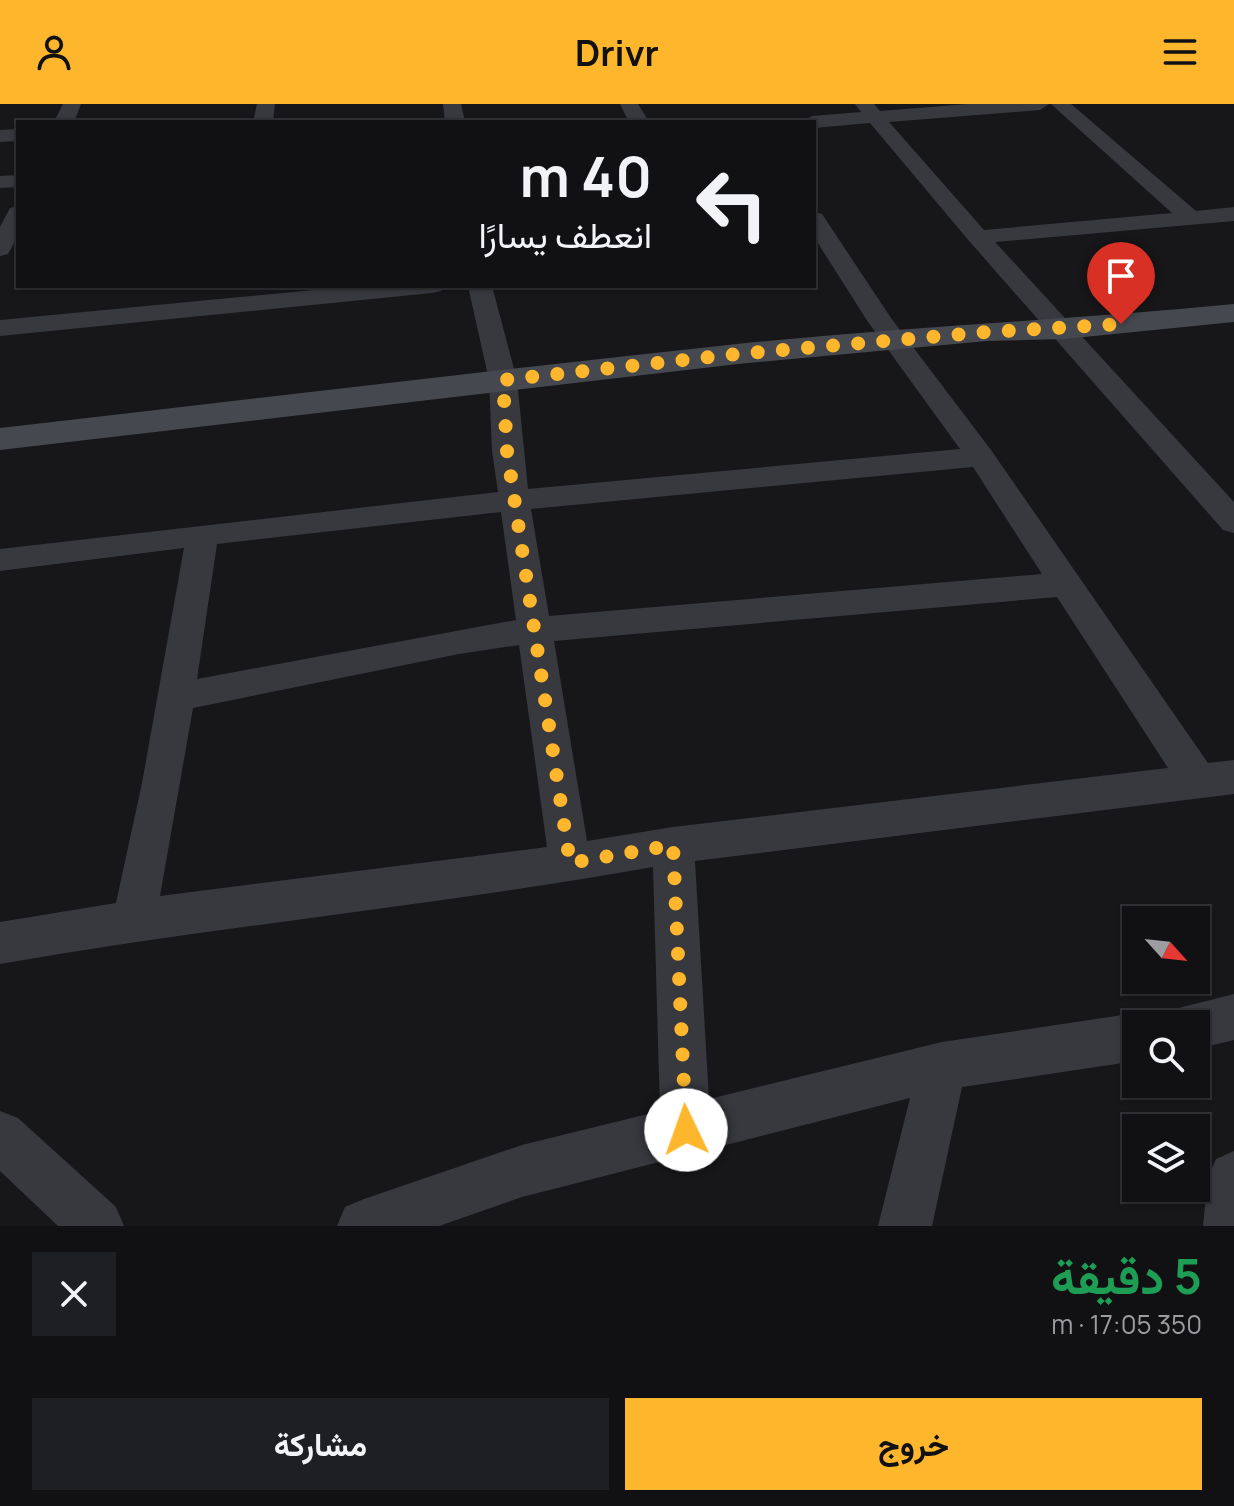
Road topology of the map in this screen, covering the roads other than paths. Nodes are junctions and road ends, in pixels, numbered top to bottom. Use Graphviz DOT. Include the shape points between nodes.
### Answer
graph roads {
  1 [pos="1040,104"];
  2 [pos="1060,104"];
  3 [pos="870,111"];
  4 [pos="816,121"];
  5 [pos="1234,214"];
  6 [pos="16,217"];
  7 [pos="1191,218"];
  8 [pos="816,226"];
  9 [pos="978,237"];
  10 [pos="0,249"];
  11 [pos="823,250"];
  12 [pos="390,288"];
  13 [pos="481,288"];
  14 [pos="1234,290"];
  15 [pos="245,295"];
  16 [pos="1234,313"];
  17 [pos="1054,320"];
  18 [pos="0,328"];
  19 [pos="890,332"];
  20 [pos="502,369"];
  21 [pos="0,411"];
  22 [pos="0,439"];
  23 [pos="981,457"];
  24 [pos="515,501"];
  25 [pos="1234,522"];
  26 [pos="202,535"];
  27 [pos="0,560"];
  28 [pos="1064,584"];
  29 [pos="535,630"];
  30 [pos="177,697"];
  31 [pos="1216,780"];
  32 [pos="673,845"];
  33 [pos="570,863"];
  34 [pos="134,920"];
  35 [pos="0,943"];
  36 [pos="1234,1017"];
  37 [pos="1210,1022"];
  38 [pos="1122,1039"];
  39 [pos="942,1066"];
  40 [pos="686,1130"];
  41 [pos="0,1136"];
  42 [pos="1234,1177"];
  43 [pos="97,1226"];
  44 [pos="364,1226"];
  45 [pos="905,1226"];
  46 [pos="1230,1226"];
  1 -- 3 [label="street"];
  2 -- 7 [label="street"];
  3 -- 4 [label="street"];
  3 -- 9 [label="street"];
  5 -- 7 [label="street"];
  6 -- 10 [label="street"];
  7 -- 9 [label="street"];
  8 -- 11 [label="street"];
  9 -- 17 [label="street"];
  11 -- 19 [label="street"];
  12 -- 15 [label="street"];
  13 -- 20 [label="street"];
  14 -- 17 [label="street"];
  15 -- 18 [label="street"];
  16 -- 17 [label="street"];
  17 -- 19 [label="street" via="987,332"];
  17 -- 25 [label="street"];
  19 -- 20 [label="street" via="738,354"];
  19 -- 23 [label="street"];
  20 -- 21 [label="street"];
  20 -- 22 [label="street"];
  20 -- 24 [label="street"];
  23 -- 24 [label="street"];
  23 -- 28 [label="street"];
  24 -- 26 [label="street"];
  24 -- 29 [label="street"];
  26 -- 27 [label="street"];
  26 -- 30 [label="street"];
  28 -- 29 [label="street"];
  28 -- 31 [label="street"];
  29 -- 30 [label="street"];
  29 -- 33 [label="street"];
  30 -- 34 [label="street"];
  31 -- 32 [label="street"];
  32 -- 33 [label="street"];
  32 -- 40 [label="street"];
  33 -- 34 [label="street"];
  34 -- 35 [label="street"];
  36 -- 37 [label="street"];
  38 -- 39 [label="street"];
  39 -- 40 [label="street"];
  39 -- 45 [label="street"];
  40 -- 44 [label="street" via="522,1171"];
  41 -- 43 [label="street"];
  42 -- 46 [label="street"];
}
